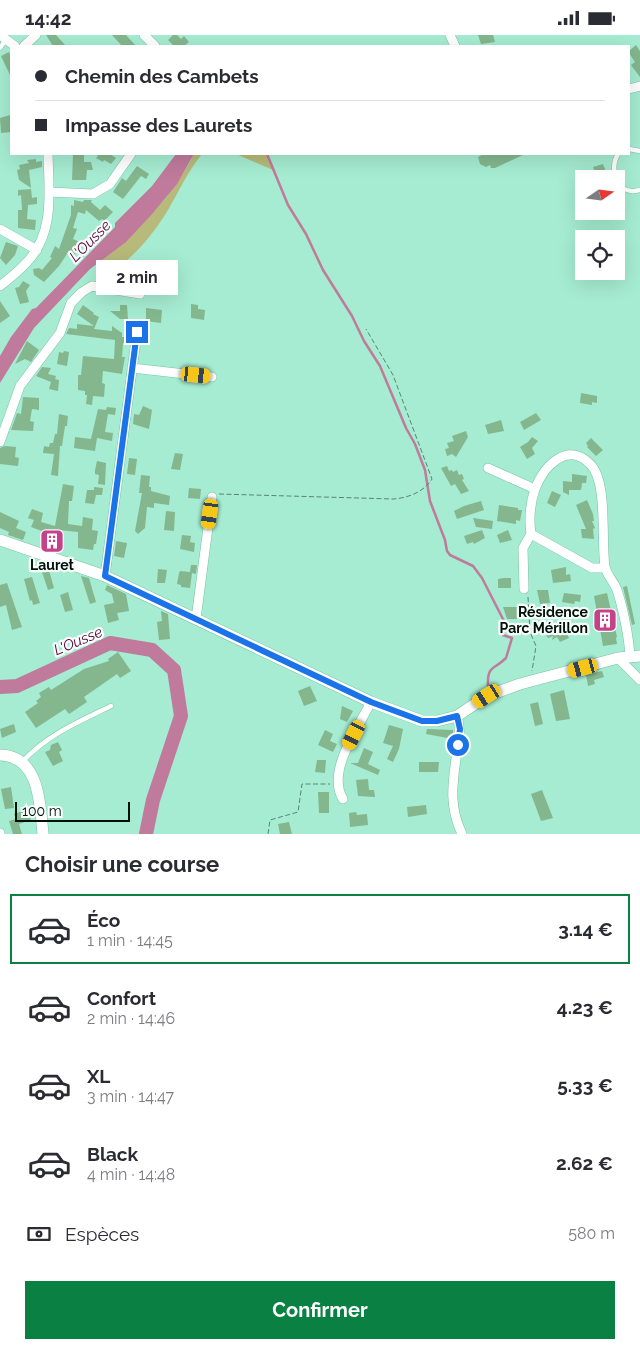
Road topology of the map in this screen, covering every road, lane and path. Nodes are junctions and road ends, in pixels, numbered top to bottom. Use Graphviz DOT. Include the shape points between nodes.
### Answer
graph roads {
  1 [pos="36,35"];
  2 [pos="144,35"];
  3 [pos="25,45"];
  4 [pos="154,45"];
  5 [pos="48,155"];
  6 [pos="130,155"];
  7 [pos="617,155"];
  8 [pos="640,190"];
  9 [pos="49,192"];
  10 [pos="0,229"];
  11 [pos="37,250"];
  12 [pos="0,286"];
  13 [pos="140,294"];
  14 [pos="366,329"];
  15 [pos="137,332"];
  16 [pos="132,369"];
  17 [pos="212,377"];
  18 [pos="0,441"];
  19 [pos="488,468"];
  20 [pos="536,489"];
  21 [pos="212,497"];
  22 [pos="531,534"];
  23 [pos="0,540"];
  24 [pos="605,568"];
  25 [pos="105,576"];
  26 [pos="524,589"];
  27 [pos="196,619"];
  28 [pos="629,657"];
  29 [pos="640,680"];
  30 [pos="530,681"];
  31 [pos="371,702"];
  32 [pos="111,705"];
  33 [pos="457,716"];
  34 [pos="0,755"];
  35 [pos="20,763"];
  36 [pos="338,784"];
  37 [pos="343,799"];
  38 [pos="43,834"];
  39 [pos="268,834"];
  40 [pos="462,834"];
  1 -- 3 [label="street"];
  2 -- 4 [label="street"];
  5 -- 9 [label="street"];
  6 -- 9 [label="street" via="110,184 93,195"];
  7 -- 8 [label="lane" via="614,169 622,189"];
  9 -- 11 [label="street" via="48,225"];
  10 -- 11 [label="street"];
  11 -- 12 [label="street"];
  13 -- 18 [label="street" via="92,286 71,303 60,333 20,387"];
  14 -- 21 [label="path" via="393,375 432,479 429,485 407,498 220,493"];
  15 -- 16 [label="street"];
  16 -- 17 [label="street"];
  16 -- 25 [label="street"];
  19 -- 20 [label="street"];
  20 -- 22 [label="street" via="529,520"];
  20 -- 24 [label="street" via="552,461 563,455 576,456 592,466 601,489"];
  21 -- 27 [label="street"];
  22 -- 24 [label="street" via="592,568"];
  22 -- 26 [label="street" via="523,548"];
  23 -- 25 [label="street"];
  24 -- 28 [label="street" via="617,588"];
  25 -- 27 [label="street"];
  26 -- 30 [label="path" via="530,632 536,646"];
  27 -- 31 [label="street"];
  28 -- 29 [label="street"];
  28 -- 30 [label="street"];
  30 -- 33 [label="street" via="487,696"];
  31 -- 33 [label="street" via="422,721"];
  31 -- 36 [label="street" via="338,768"];
  32 -- 35 [label="lane" via="50,736"];
  33 -- 40 [label="street" via="460,729 452,796"];
  34 -- 35 [label="street"];
  35 -- 38 [label="street" via="35,782"];
  36 -- 37 [label="street"];
  36 -- 39 [label="path" via="302,784 298,812 270,820"];
}
